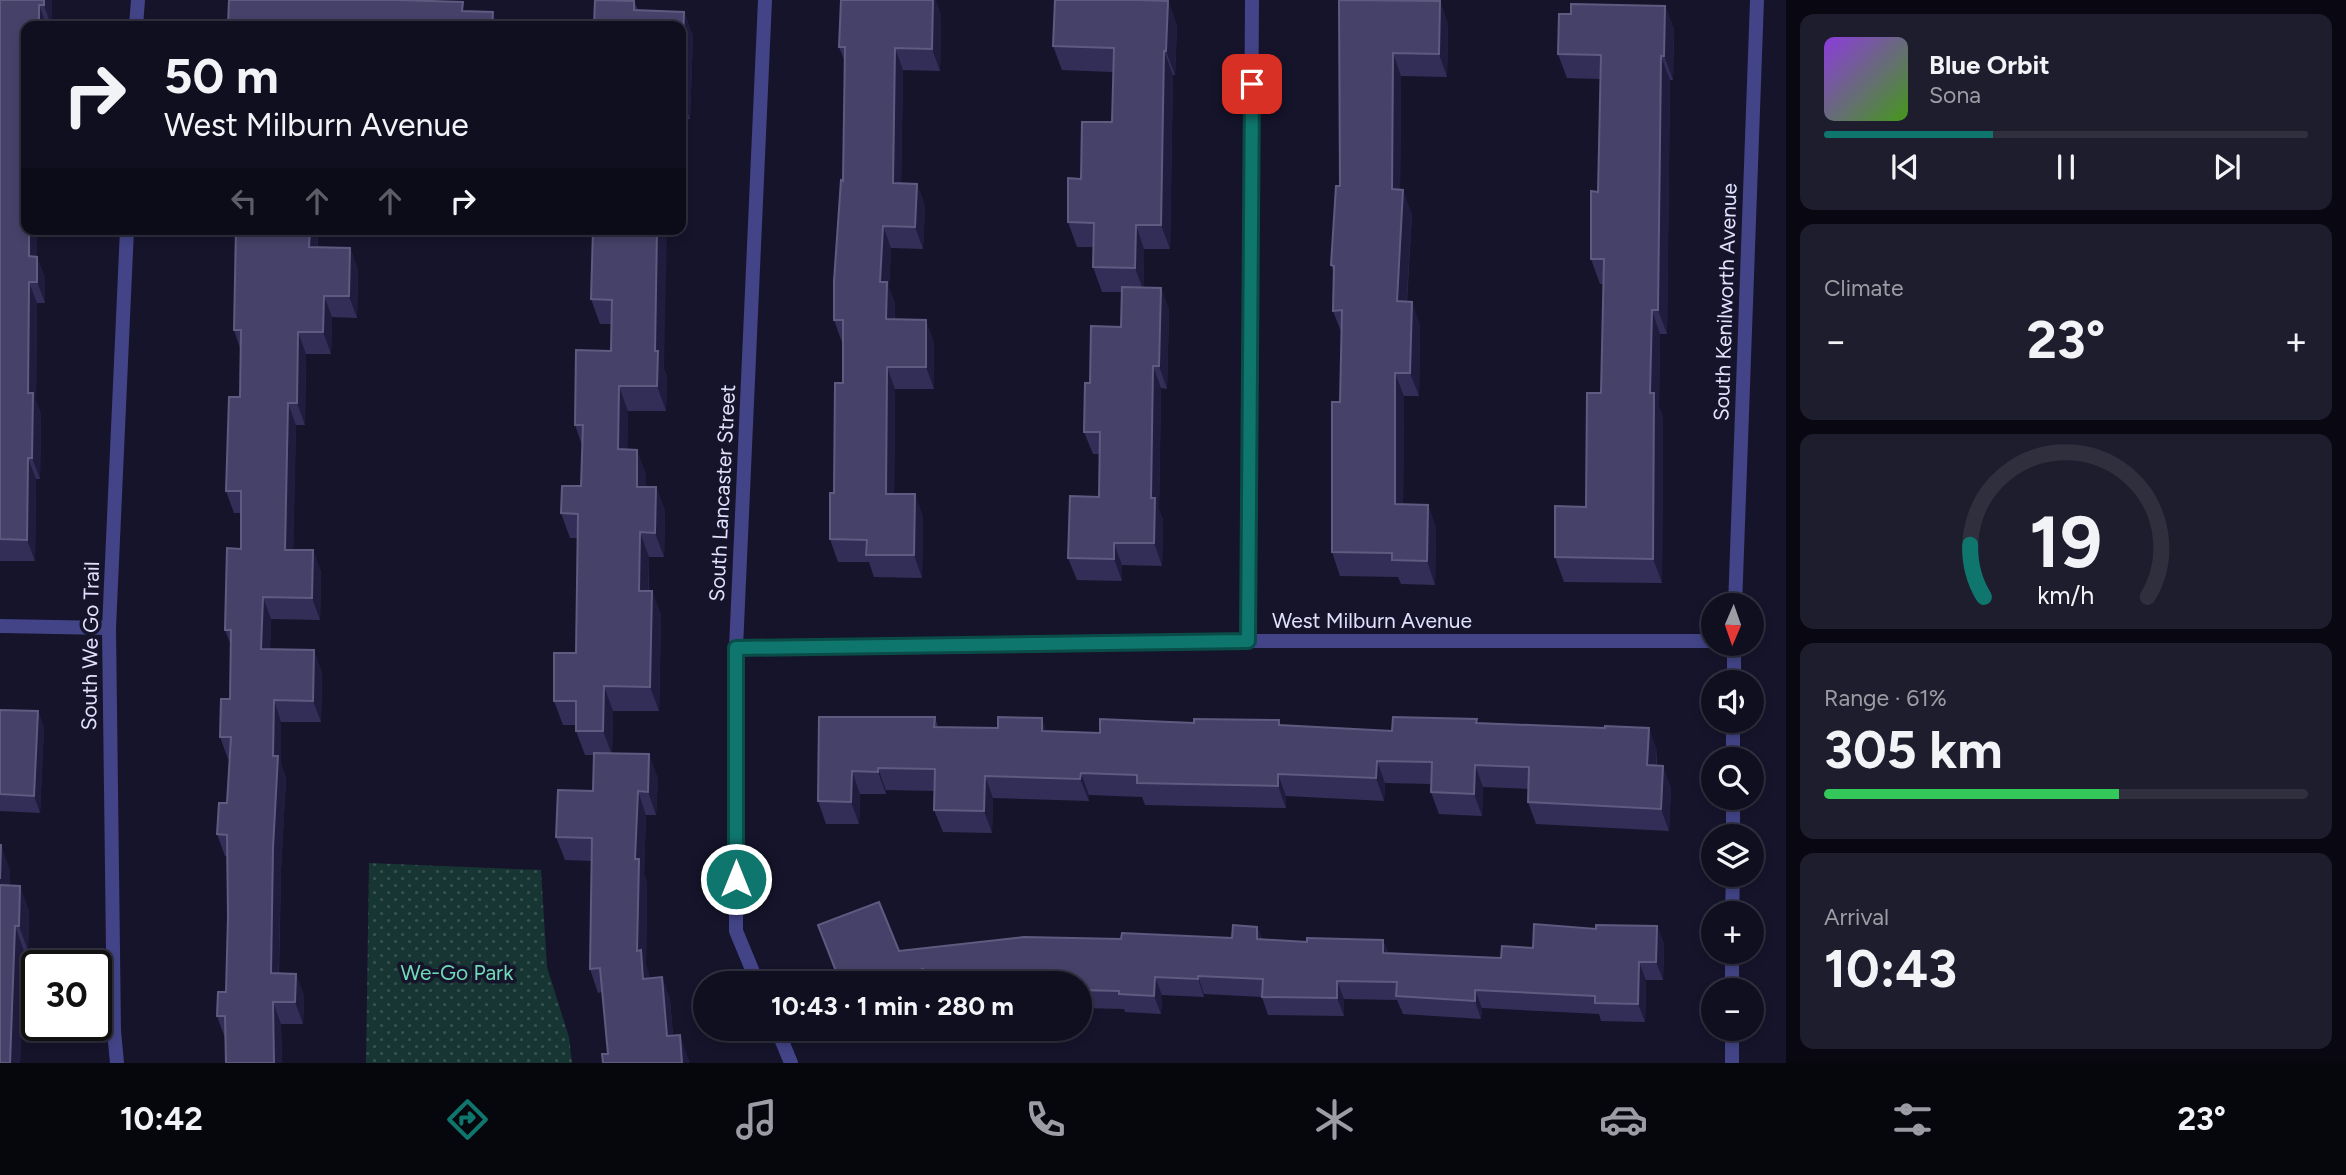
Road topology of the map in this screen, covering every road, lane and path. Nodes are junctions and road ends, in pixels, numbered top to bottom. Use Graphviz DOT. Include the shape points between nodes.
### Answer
graph roads {
  1 [pos="138,0"];
  2 [pos="765,0"];
  3 [pos="1252,0"];
  4 [pos="1757,0"];
  5 [pos="136,21"];
  6 [pos="127,235"];
  7 [pos="1735,593"];
  8 [pos="0,626"];
  9 [pos="109,628"];
  10 [pos="1248,641"];
  11 [pos="1701,641"];
  12 [pos="736,648"];
  13 [pos="753,971"];
  14 [pos="782,1041"];
  15 [pos="1732,1041"];
  16 [pos="117,1063"];
  17 [pos="791,1063"];
  18 [pos="1732,1063"];
  1 -- 5 [label="street"];
  2 -- 12 [label="street, South Lancaster Street"];
  3 -- 10 [label="street"];
  4 -- 7 [label="street, South Kenilworth Avenue"];
  6 -- 9 [label="street, South We Go Trail"];
  8 -- 9 [label="street"];
  9 -- 16 [label="street, South We Go Trail"];
  10 -- 11 [label="street, West Milburn Avenue"];
  10 -- 12 [label="street, West Milburn Avenue"];
  12 -- 13 [label="street, South Lancaster Street" via="736,931"];
  14 -- 17 [label="street"];
  15 -- 18 [label="street"];
}
